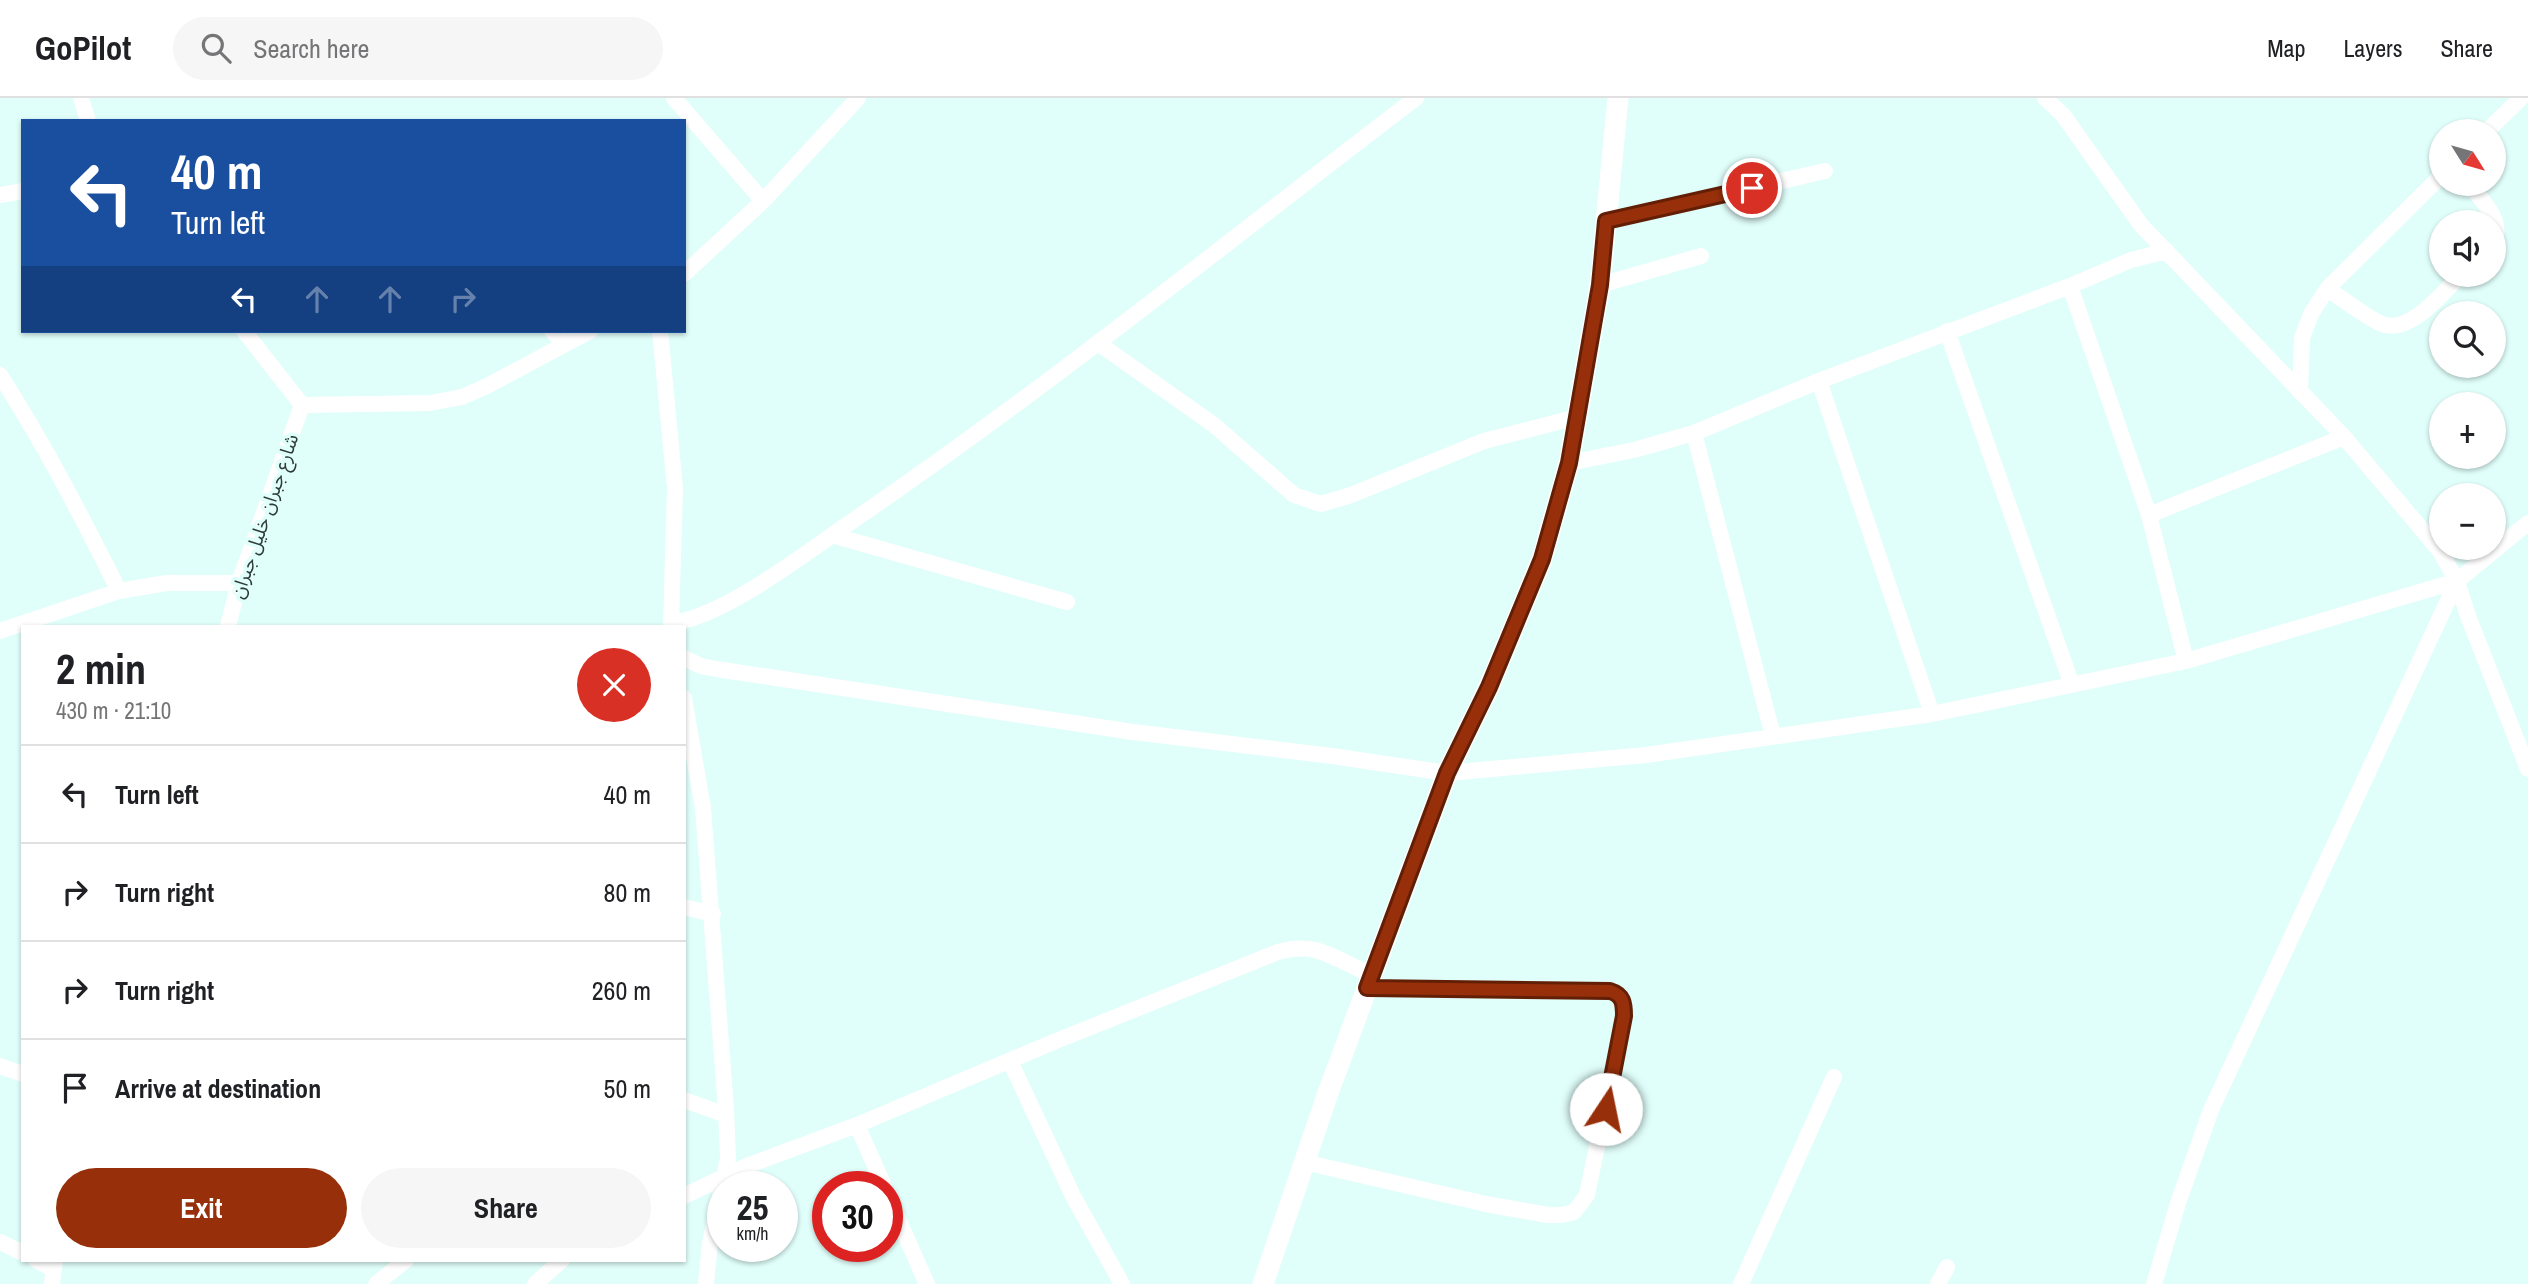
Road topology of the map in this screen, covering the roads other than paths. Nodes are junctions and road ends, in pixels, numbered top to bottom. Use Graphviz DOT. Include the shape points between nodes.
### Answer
graph roads {
  1 [pos="80,98"];
  2 [pos="674,98"];
  3 [pos="1416,98"];
  4 [pos="1618,98"];
  5 [pos="2521,98"];
  6 [pos="2050,100"];
  7 [pos="847,102"];
  8 [pos="87,119"];
  9 [pos="2499,119"];
  10 [pos="1825,172"];
  11 [pos="2429,188"];
  12 [pos="21,191"];
  13 [pos="0,195"];
  14 [pos="2478,196"];
  15 [pos="763,201"];
  16 [pos="2489,210"];
  17 [pos="1606,221"];
  18 [pos="2166,251"];
  19 [pos="1701,256"];
  20 [pos="686,272"];
  21 [pos="1600,285"];
  22 [pos="2070,286"];
  23 [pos="2449,287"];
  24 [pos="2327,289"];
  25 [pos="1947,331"];
  26 [pos="245,333"];
  27 [pos="554,333"];
  28 [pos="586,333"];
  29 [pos="660,333"];
  30 [pos="565,343"];
  31 [pos="1098,343"];
  32 [pos="0,375"];
  33 [pos="1819,380"];
  34 [pos="2301,392"];
  35 [pos="302,405"];
  36 [pos="1577,417"];
  37 [pos="1694,433"];
  38 [pos="2344,437"];
  39 [pos="1569,463"];
  40 [pos="2149,515"];
  41 [pos="2528,523"];
  42 [pos="832,535"];
  43 [pos="2457,581"];
  44 [pos="239,583"];
  45 [pos="119,591"];
  46 [pos="1067,602"];
  47 [pos="228,625"];
  48 [pos="671,625"];
  49 [pos="0,631"];
  50 [pos="686,659"];
  51 [pos="2186,661"];
  52 [pos="2072,685"];
  53 [pos="686,710"];
  54 [pos="1932,714"];
  55 [pos="1773,736"];
  56 [pos="2528,769"];
  57 [pos="1447,773"];
  58 [pos="686,907"];
  59 [pos="713,914"];
  60 [pos="1369,981"];
  61 [pos="1010,1061"];
  62 [pos="0,1066"];
  63 [pos="21,1073"];
  64 [pos="1834,1077"];
  65 [pos="686,1101"];
  66 [pos="726,1115"];
  67 [pos="858,1125"];
  68 [pos="1304,1162"];
  69 [pos="724,1171"];
  70 [pos="736,1171"];
  71 [pos="878,1171"];
  72 [pos="707,1184"];
  73 [pos="686,1195"];
  74 [pos="903,1230"];
  75 [pos="0,1242"];
  76 [pos="21,1252"];
  77 [pos="404,1262"];
  78 [pos="560,1262"];
  79 [pos="708,1262"];
  80 [pos="1947,1267"];
  81 [pos="376,1284"];
  82 [pos="535,1284"];
  83 [pos="706,1284"];
  84 [pos="927,1284"];
  85 [pos="1122,1284"];
  86 [pos="1263,1284"];
  87 [pos="1741,1284"];
  88 [pos="1938,1284"];
  89 [pos="2154,1284"];
  1 -- 8 [label="street"];
  2 -- 15 [label="street"];
  3 -- 31 [label="street"];
  4 -- 17 [label="street"];
  5 -- 9 [label="street"];
  6 -- 18 [label="street" via="2141,225"];
  7 -- 15 [label="street"];
  10 -- 17 [label="street"];
  11 -- 24 [label="street"];
  12 -- 13 [label="street"];
  14 -- 16 [label="street"];
  15 -- 20 [label="street"];
  17 -- 21 [label="street"];
  18 -- 22 [label="street" via="2131,260"];
  18 -- 34 [label="street"];
  19 -- 21 [label="street"];
  21 -- 36 [label="street"];
  22 -- 25 [label="street"];
  22 -- 40 [label="street"];
  23 -- 24 [label="street" via="2416,319 2402,325 2384,325"];
  24 -- 34 [label="street" via="2302,338"];
  25 -- 33 [label="street"];
  25 -- 52 [label="street"];
  26 -- 35 [label="street"];
  27 -- 30 [label="street"];
  28 -- 30 [label="street"];
  29 -- 48 [label="street" via="675,488"];
  30 -- 35 [label="street" via="462,397 430,403"];
  31 -- 36 [label="street" via="1214,425 1294,495 1321,505 1484,441"];
  31 -- 42 [label="street"];
  32 -- 45 [label="street" via="35,429"];
  33 -- 37 [label="street"];
  33 -- 54 [label="street"];
  34 -- 38 [label="street"];
  35 -- 44 [label="street, شارع جبران خليل جبران"];
  36 -- 39 [label="street"];
  37 -- 39 [label="street"];
  37 -- 55 [label="street"];
  38 -- 40 [label="street"];
  38 -- 43 [label="street" via="2441,551"];
  39 -- 57 [label="street" via="1536,572 1489,687"];
  40 -- 51 [label="street"];
  41 -- 43 [label="street"];
  42 -- 46 [label="street"];
  42 -- 48 [label="street" via="705,615"];
  43 -- 51 [label="street"];
  43 -- 56 [label="street"];
  43 -- 89 [label="street" via="2211,1110"];
  44 -- 45 [label="street" via="167,583"];
  44 -- 47 [label="street, شارع جبران خليل جبران"];
  45 -- 49 [label="street"];
  50 -- 57 [label="street" via="716,669 1133,732"];
  51 -- 52 [label="street"];
  52 -- 54 [label="street"];
  53 -- 59 [label="street" via="703,808"];
  54 -- 55 [label="street"];
  55 -- 57 [label="street" via="1646,755"];
  57 -- 60 [label="street"];
  58 -- 59 [label="street"];
  59 -- 66 [label="street"];
  60 -- 61 [label="street" via="1319,950 1295,947"];
  60 -- 68 [label="street"];
  60 -- 68 [label="street" via="1617,993 1624,1016 1587,1195 1574,1212 1548,1214"];
  61 -- 67 [label="street"];
  61 -- 85 [label="street" via="1073,1196"];
  62 -- 63 [label="street"];
  64 -- 87 [label="street"];
  65 -- 66 [label="street"];
  66 -- 69 [label="street"];
  67 -- 70 [label="street"];
  67 -- 71 [label="street"];
  68 -- 86 [label="street"];
  72 -- 73 [label="street"];
  74 -- 84 [label="street"];
  75 -- 76 [label="street"];
  77 -- 81 [label="street"];
  78 -- 82 [label="street"];
  79 -- 83 [label="street"];
  80 -- 88 [label="street"];
}
